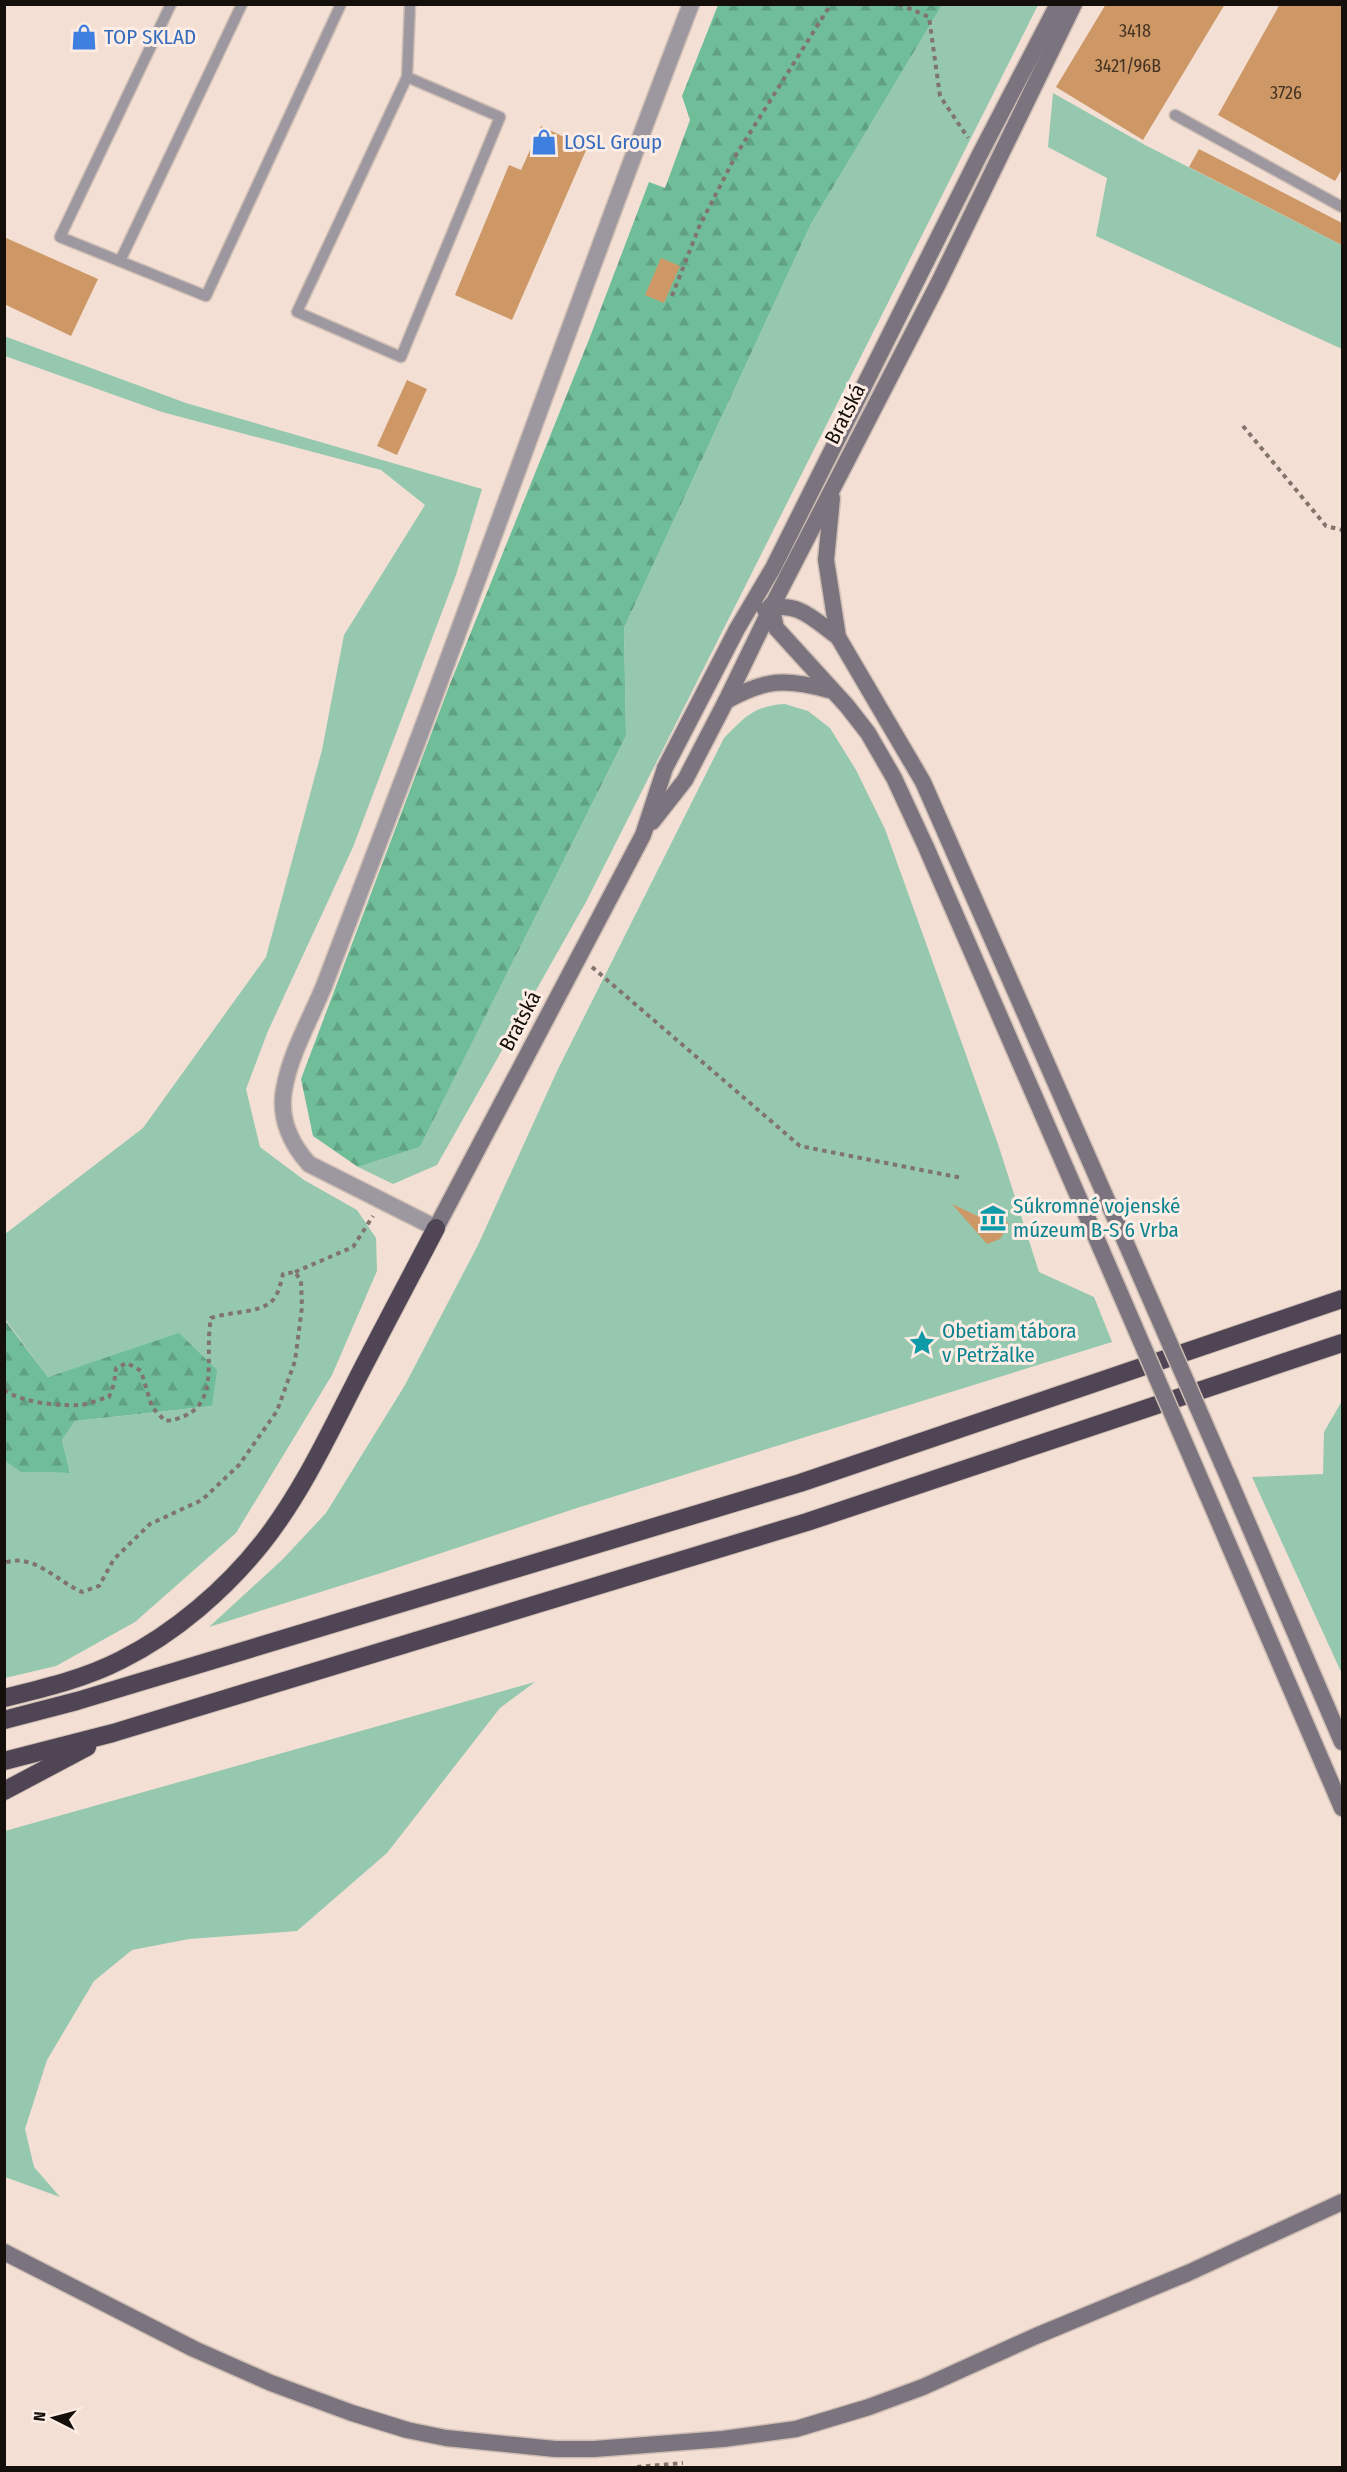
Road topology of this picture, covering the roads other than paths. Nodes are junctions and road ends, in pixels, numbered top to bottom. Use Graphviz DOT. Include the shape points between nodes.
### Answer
graph roads {
  1 [pos="171,4"];
  2 [pos="242,4"];
  3 [pos="341,4"];
  4 [pos="410,4"];
  5 [pos="691,4"];
  6 [pos="1058,4"];
  7 [pos="1074,4"];
  8 [pos="407,77"];
  9 [pos="1175,115"];
  10 [pos="1342,207"];
  11 [pos="120,261"];
  12 [pos="832,490"];
  13 [pos="773,568"];
  14 [pos="771,608"];
  15 [pos="737,629"];
  16 [pos="838,638"];
  17 [pos="830,690"];
  18 [pos="726,701"];
  19 [pos="643,835"];
  20 [pos="436,1228"];
  21 [pos="1342,1299"];
  22 [pos="1342,1343"];
  23 [pos="4,1698"];
  24 [pos="4,1720"];
  25 [pos="113,1733"];
  26 [pos="1342,1742"];
  27 [pos="4,1761"];
  28 [pos="4,1791"];
  29 [pos="1342,1808"];
  30 [pos="1342,2202"];
  31 [pos="4,2252"];
  1 -- 11 [label="lane" via="60,237"];
  2 -- 11 [label="lane"];
  3 -- 11 [label="lane" via="207,297"];
  4 -- 8 [label="lane"];
  5 -- 20 [label="street" via="415,749 287,1070 284,1118 297,1151 309,1164"];
  6 -- 13 [label="main road, Bratská"];
  7 -- 12 [label="main road, Bratská" via="938,284"];
  8 -- 8 [label="lane" via="297,312 401,357 500,117"];
  9 -- 10 [label="lane"];
  12 -- 14 [label="main road, Bratská"];
  12 -- 16 [label="main road" via="826,560"];
  13 -- 14 [label="main road"];
  13 -- 15 [label="main road, Bratská"];
  14 -- 15 [label="main road" via="756,613"];
  14 -- 16 [label="main road" via="800,610"];
  14 -- 17 [label="main road" via="776,628"];
  14 -- 18 [label="main road, Bratská"];
  15 -- 19 [label="main road, Bratská" via="665,768"];
  16 -- 26 [label="main road, bridge" via="923,782"];
  17 -- 18 [label="main road" via="771,682 749,688"];
  17 -- 29 [label="main road, bridge" via="868,734 894,778 926,847"];
  18 -- 19 [label="main road, Bratská" via="685,780"];
  19 -- 20 [label="main road, Bratská"];
  20 -- 23 [label="highway" via="312,1465 263,1541 234,1574 189,1615 121,1660 75,1680"];
  21 -- 24 [label="highway" via="800,1483"];
  22 -- 25 [label="highway" via="807,1522"];
  25 -- 27 [label="highway"];
  25 -- 28 [label="highway"];
  30 -- 31 [label="main road" via="1188,2273 869,2407 796,2429 604,2449 555,2449 446,2438 352,2413 194,2349"];
}
